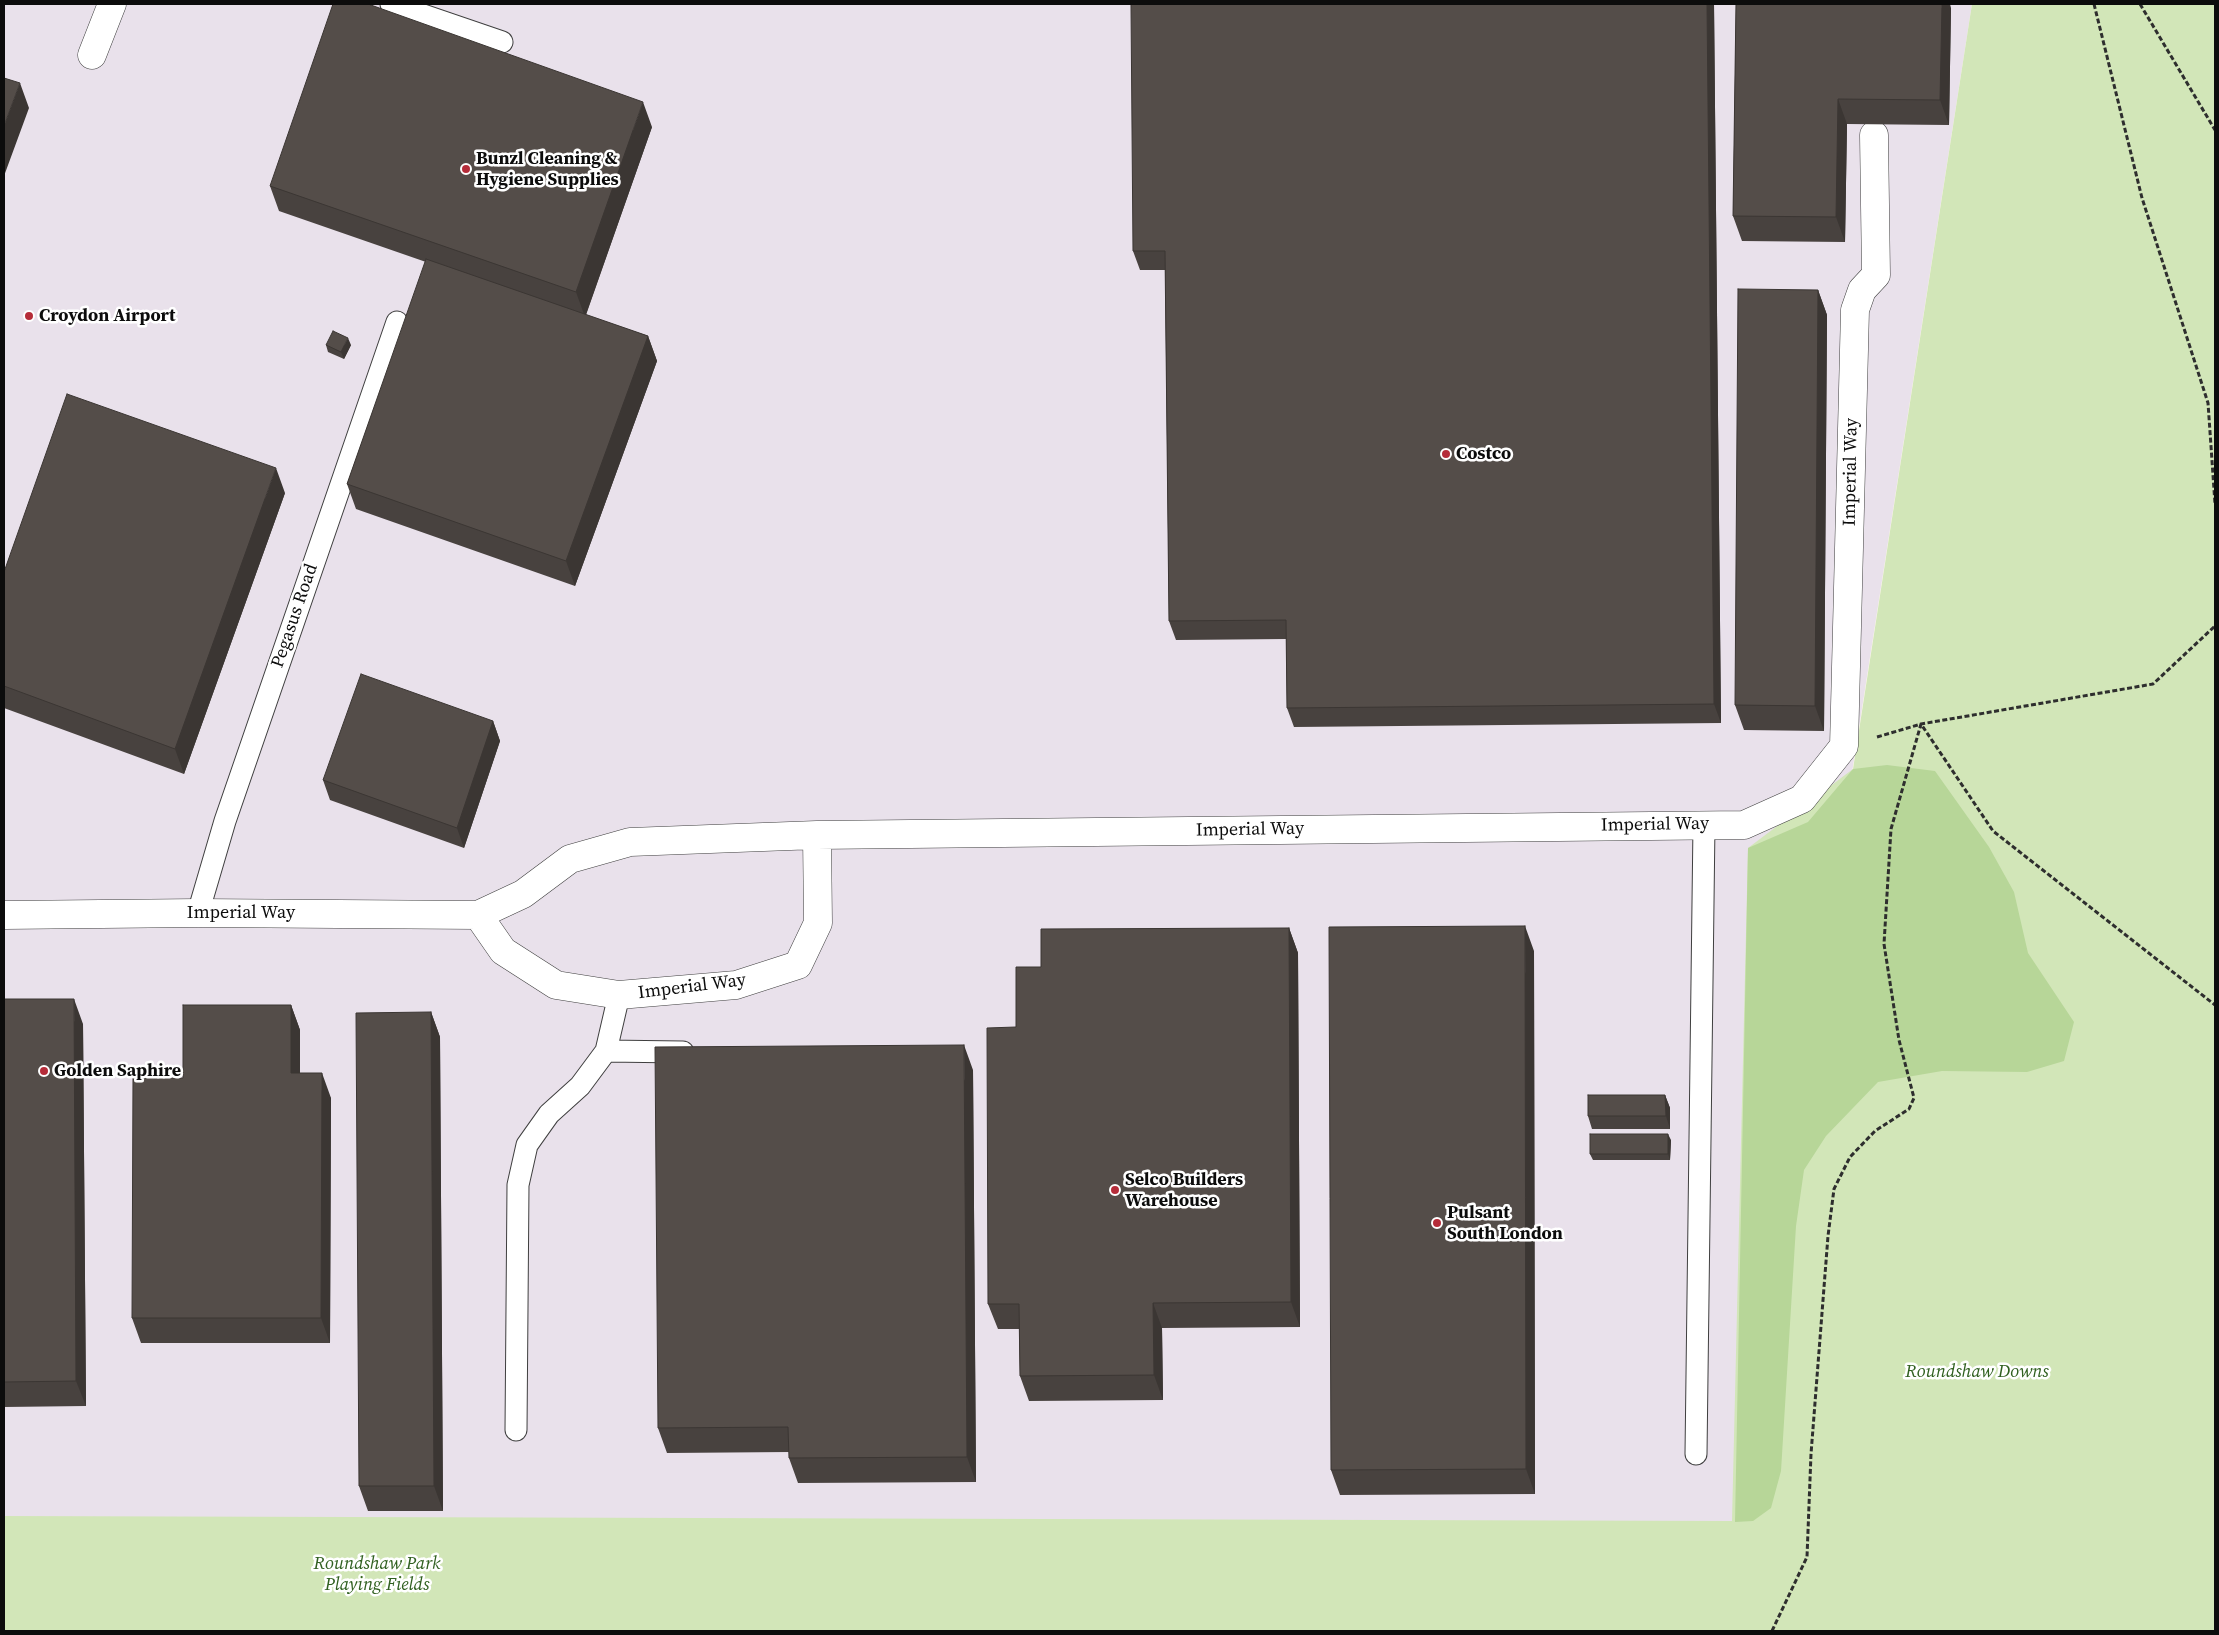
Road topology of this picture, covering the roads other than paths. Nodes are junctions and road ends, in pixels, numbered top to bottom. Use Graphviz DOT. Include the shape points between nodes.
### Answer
graph roads {
  1 [pos="112,4"];
  2 [pos="391,4"];
  3 [pos="502,42"];
  4 [pos="92,55"];
  5 [pos="1874,135"];
  6 [pos="397,322"];
  7 [pos="1704,824"];
  8 [pos="816,836"];
  9 [pos="198,913"];
  10 [pos="4,915"];
  11 [pos="478,915"];
  12 [pos="619,995"];
  13 [pos="606,1051"];
  14 [pos="705,1053"];
  15 [pos="516,1430"];
  16 [pos="1696,1454"];
  1 -- 4 [label="street"];
  2 -- 3 [label="lane"];
  5 -- 7 [label="street, Imperial Way" via="1876,275 1862,290 1854,310 1844,746 1802,799 1744,825"];
  6 -- 9 [label="lane, Pegasus Road" via="228,812"];
  7 -- 8 [label="street, Imperial Way"];
  7 -- 16 [label="lane"];
  8 -- 11 [label="street, Imperial Way" via="630,842 570,859 523,894"];
  8 -- 12 [label="street, Imperial Way" via="818,923 798,966 736,984"];
  9 -- 10 [label="street, Imperial Way"];
  9 -- 11 [label="street, Imperial Way"];
  11 -- 12 [label="street, Imperial Way" via="503,951 556,985"];
  12 -- 13 [label="lane"];
  13 -- 14 [label="lane"];
  13 -- 15 [label="lane" via="580,1086 549,1114 525,1153 518,1185"];
}
